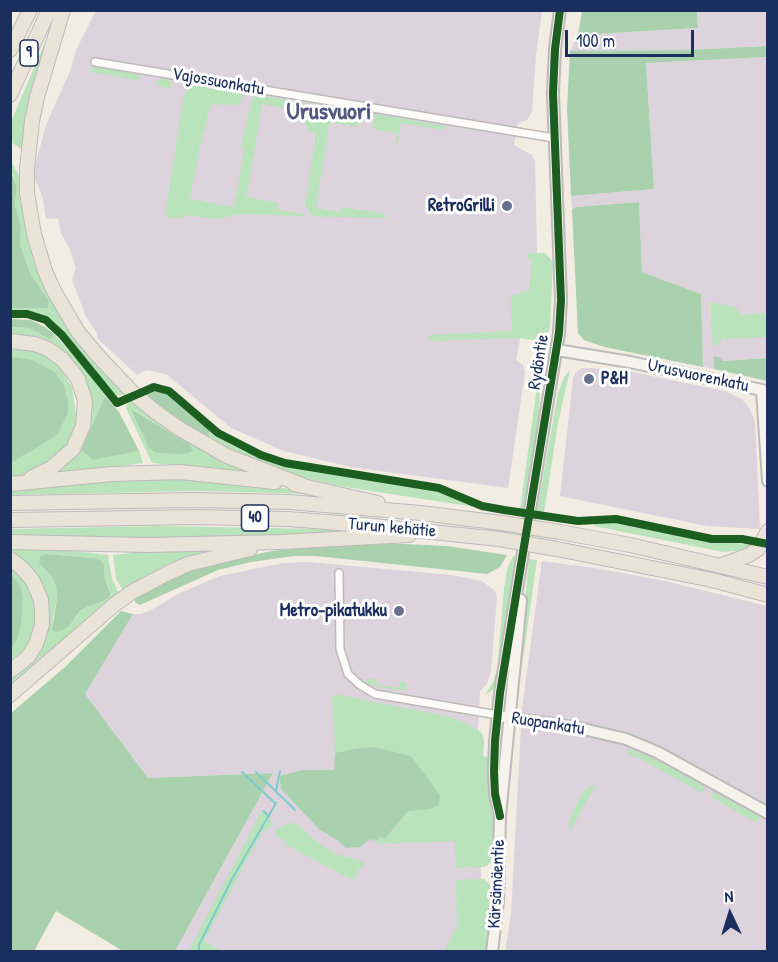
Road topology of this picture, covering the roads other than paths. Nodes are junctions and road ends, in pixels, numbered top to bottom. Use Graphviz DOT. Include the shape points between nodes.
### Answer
graph roads {
  1 [pos="30,10"];
  2 [pos="49,10"];
  3 [pos="63,10"];
  4 [pos="560,10"];
  5 [pos="11,48"];
  6 [pos="95,62"];
  7 [pos="10,95"];
  8 [pos="554,138"];
  9 [pos="10,341"];
  10 [pos="557,350"];
  11 [pos="765,391"];
  12 [pos="768,481"];
  13 [pos="14,483"];
  14 [pos="303,485"];
  15 [pos="10,503"];
  16 [pos="421,513"];
  17 [pos="10,520"];
  18 [pos="768,531"];
  19 [pos="444,532"];
  20 [pos="10,542"];
  21 [pos="281,543"];
  22 [pos="10,559"];
  23 [pos="722,565"];
  24 [pos="522,567"];
  25 [pos="339,573"];
  26 [pos="768,577"];
  27 [pos="768,595"];
  28 [pos="10,671"];
  29 [pos="10,695"];
  30 [pos="498,716"];
  31 [pos="510,718"];
  32 [pos="768,813"];
  33 [pos="500,816"];
  34 [pos="492,951"];
  1 -- 5 [label="highway, 9"];
  2 -- 7 [label="highway, 9"];
  3 -- 14 [label="highway" via="37,97 27,169 34,234 54,291 78,332 99,357 157,413 227,456"];
  4 -- 8 [label="street, Rydöntie" via="554,69"];
  6 -- 8 [label="street, Vajossuonkatu"];
  8 -- 10 [label="street, Rydöntie" via="561,300"];
  9 -- 13 [label="highway" via="35,344 63,360 78,379 85,406 83,426 70,452 46,471"];
  10 -- 11 [label="street, Urusvuorenkatu"];
  10 -- 24 [label="street, Rydöntie"];
  11 -- 12 [label="street"];
  13 -- 14 [label="highway" via="180,472"];
  14 -- 16 [label="highway"];
  15 -- 16 [label="highway, Turun kehätie / 40" via="289,502"];
  16 -- 23 [label="highway, Turun kehätie / 40, bridge" via="630,544"];
  17 -- 19 [label="highway, Turun kehätie / 40" via="288,519"];
  18 -- 23 [label="highway" via="755,551"];
  19 -- 21 [label="highway"];
  19 -- 27 [label="highway, Turun kehätie / 40, bridge" via="557,549"];
  20 -- 21 [label="highway" via="110,546"];
  21 -- 29 [label="highway" via="188,564 148,583 114,605"];
  22 -- 28 [label="highway" via="33,581 42,612 36,644 28,657"];
  23 -- 26 [label="highway, Turun kehätie / 40"];
  24 -- 30 [label="street, Rydöntie"];
  24 -- 31 [label="street, Rydöntie"];
  25 -- 30 [label="street, Ruopankatu" via="340,649 348,674 360,685 375,694"];
  30 -- 31 [label="street, Ruopankatu"];
  30 -- 33 [label="street, Kärsämäentie" via="494,771"];
  31 -- 32 [label="street, Ruopankatu" via="626,739"];
  31 -- 33 [label="street, Kärsämäentie"];
  33 -- 34 [label="street, Kärsämäentie" via="498,902"];
}
